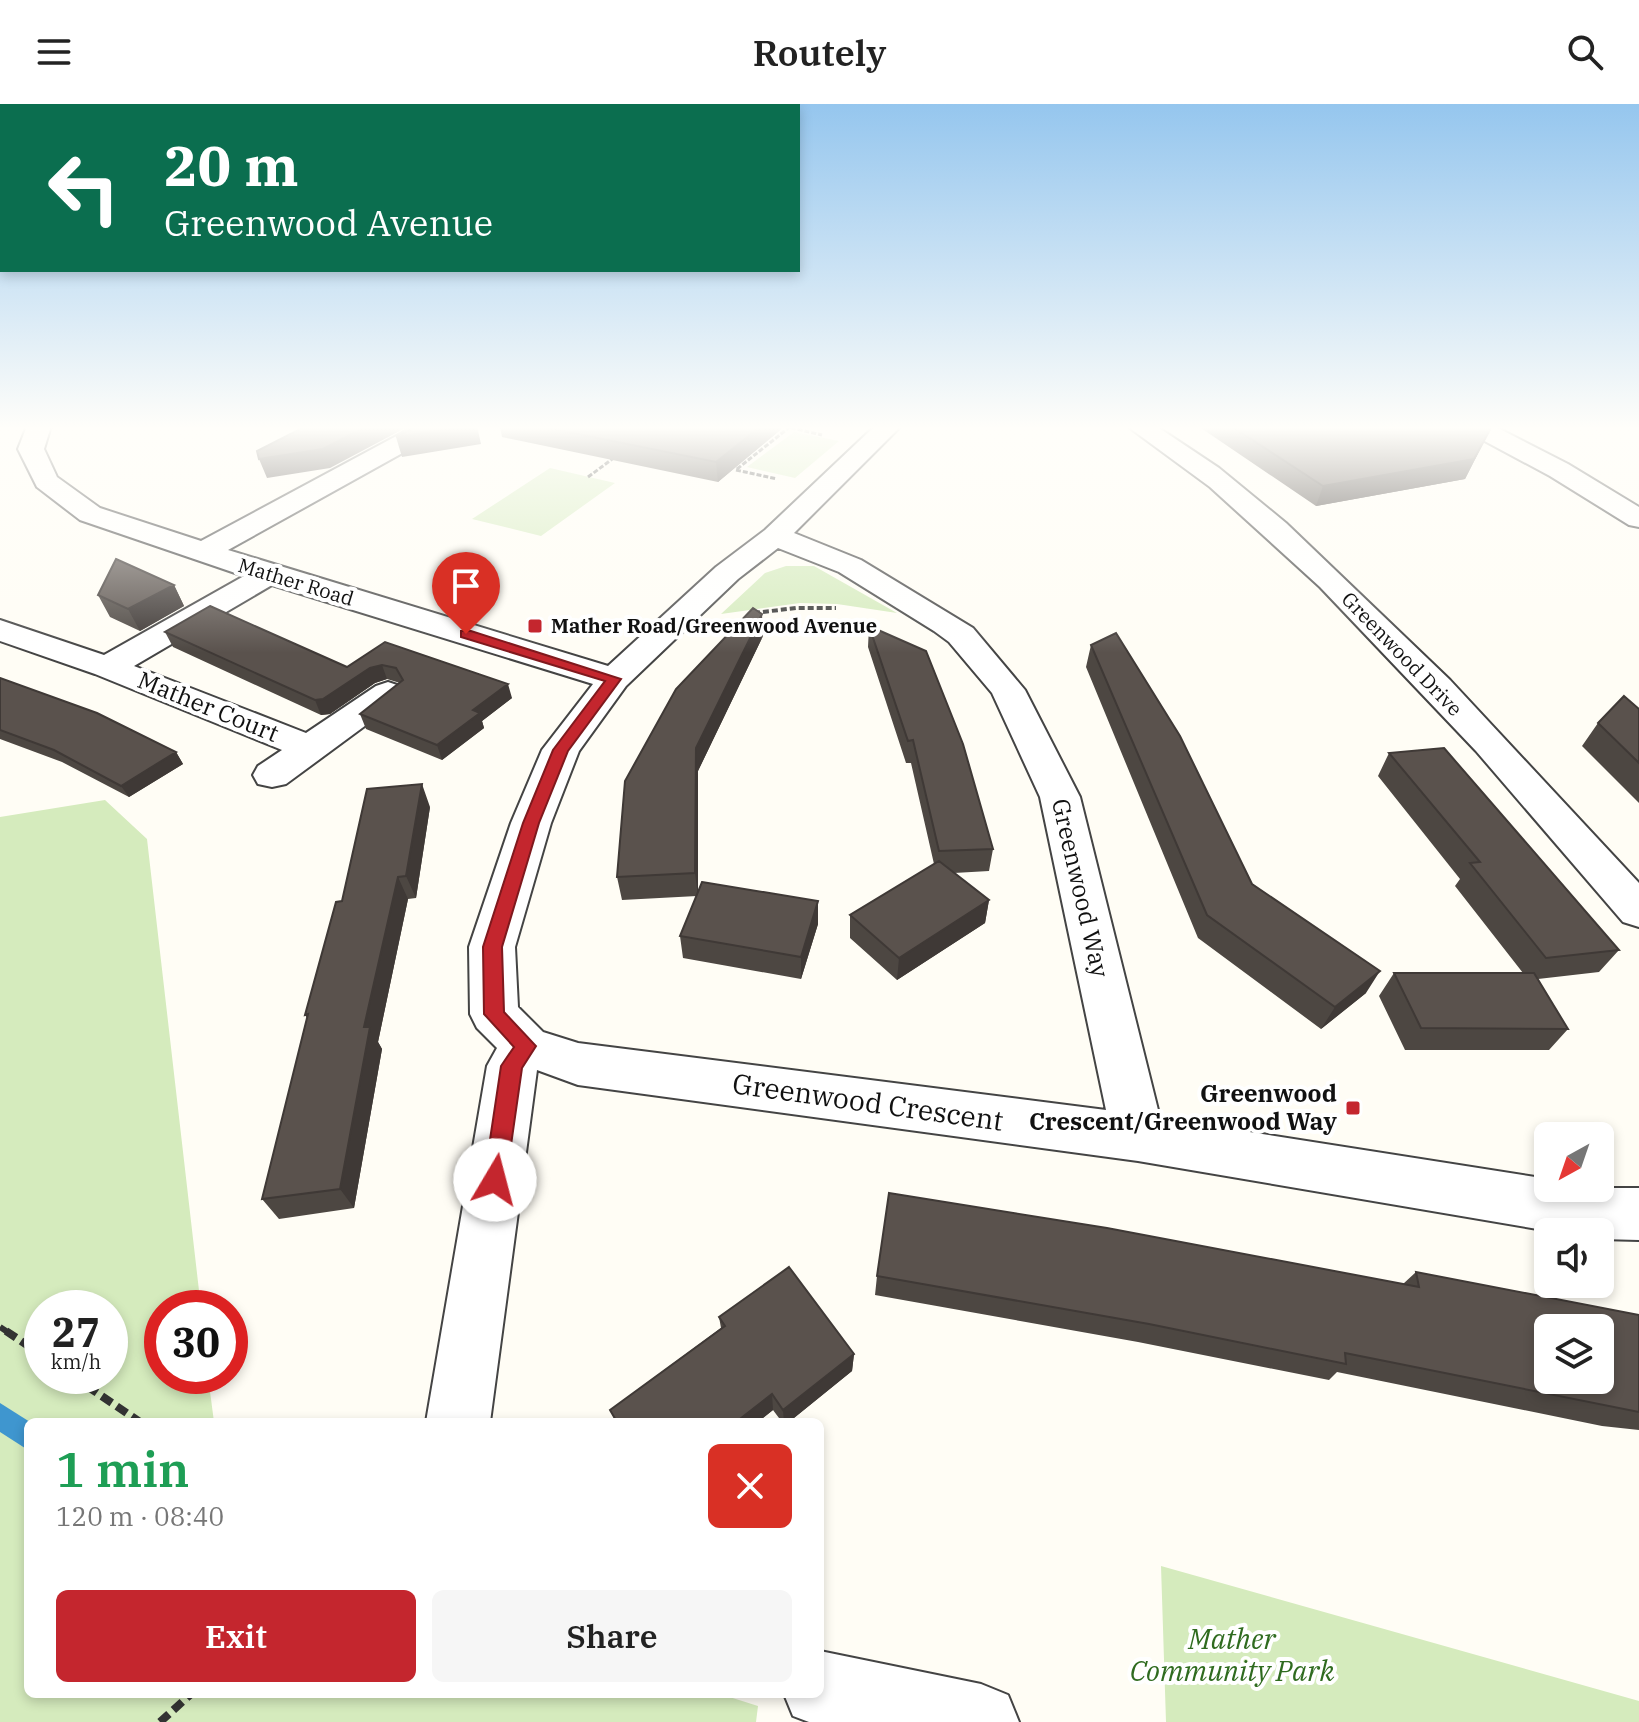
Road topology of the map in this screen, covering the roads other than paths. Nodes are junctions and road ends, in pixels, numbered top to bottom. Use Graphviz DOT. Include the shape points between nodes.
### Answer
graph roads {
  1 [pos="73,502"];
  2 [pos="295,502"];
  3 [pos="811,502"];
  4 [pos="1243,502"];
  5 [pos="1610,502"];
  6 [pos="1639,519"];
  7 [pos="775,536"];
  8 [pos="203,552"];
  9 [pos="269,574"];
  10 [pos="0,630"];
  11 [pos="107,667"];
  12 [pos="614,679"];
  13 [pos="388,693"];
  14 [pos="309,748"];
  15 [pos="272,775"];
  16 [pos="1639,911"];
  17 [pos="526,1046"];
  18 [pos="1138,1138"];
  19 [pos="1639,1214"];
  20 [pos="459,1418"];
  21 [pos="824,1690"];
  22 [pos="981,1722"];
  1 -- 8 [label="street, Mather Road" via="90,514"];
  2 -- 8 [label="street"];
  3 -- 7 [label="street"];
  4 -- 16 [label="street, Greenwood Drive" via="1326,574 1536,794"];
  5 -- 6 [label="street"];
  7 -- 12 [label="street"];
  7 -- 18 [label="street, Greenwood Way" via="850,566 945,624 1008,690 1060,797"];
  8 -- 9 [label="street, Mather Road"];
  9 -- 11 [label="street, Mather Court"];
  9 -- 12 [label="street, Mather Road"];
  10 -- 11 [label="street, Mather Court"];
  11 -- 14 [label="street, Mather Court"];
  12 -- 17 [label="street" via="561,750 531,823 492,947 494,1014"];
  13 -- 14 [label="street, Mather Court"];
  14 -- 15 [label="street, Mather Court"];
  17 -- 18 [label="street, Greenwood Crescent" via="578,1064"];
  17 -- 20 [label="street" via="512,1066"];
  18 -- 19 [label="street, Greenwood Crescent" via="1598,1213"];
  21 -- 22 [label="street"];
}
